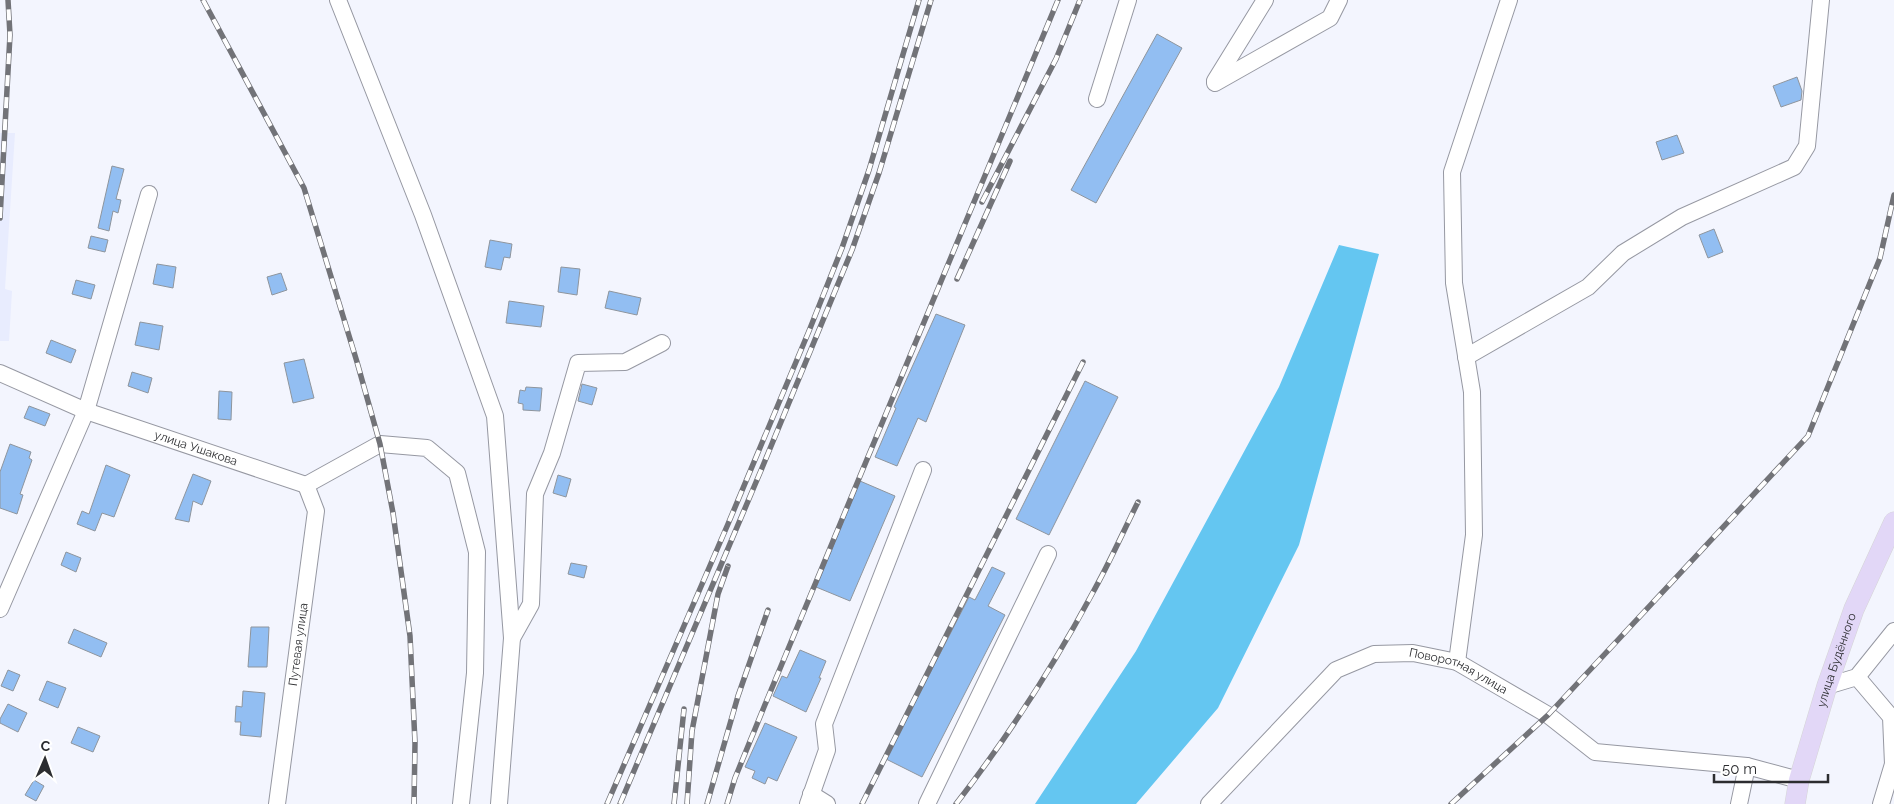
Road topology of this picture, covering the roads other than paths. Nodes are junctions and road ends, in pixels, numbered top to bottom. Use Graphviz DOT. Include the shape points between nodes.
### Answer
graph roads {
  1 [pos="338,0"];
  2 [pos="1128,0"];
  3 [pos="1265,0"];
  4 [pos="1340,0"];
  5 [pos="1509,0"];
  6 [pos="1821,0"];
  7 [pos="1098,98"];
  8 [pos="149,194"];
  9 [pos="662,343"];
  10 [pos="1466,357"];
  11 [pos="0,373"];
  12 [pos="86,411"];
  13 [pos="923,470"];
  14 [pos="306,485"];
  15 [pos="1894,522"];
  16 [pos="1048,554"];
  17 [pos="0,610"];
  18 [pos="1894,631"];
  19 [pos="512,638"];
  20 [pos="1457,662"];
  21 [pos="1857,677"];
  22 [pos="1827,686"];
  23 [pos="1747,766"];
  24 [pos="1799,780"];
  25 [pos="809,799"];
  26 [pos="277,804"];
  27 [pos="461,804"];
  28 [pos="499,804"];
  29 [pos="827,804"];
  30 [pos="927,804"];
  31 [pos="1209,804"];
  32 [pos="1740,804"];
  33 [pos="1795,804"];
  34 [pos="1881,804"];
  1 -- 19 [label="street" via="423,215 495,416"];
  2 -- 7 [label="street"];
  3 -- 4 [label="street" via="1214,83 1330,18"];
  5 -- 10 [label="street" via="1452,172 1454,283"];
  6 -- 10 [label="street" via="1807,146 1794,167 1682,217 1623,253 1588,287"];
  8 -- 12 [label="street"];
  9 -- 19 [label="street" via="625,362 578,363 552,453 534,494 531,604"];
  10 -- 20 [label="street" via="1472,392 1474,535"];
  11 -- 12 [label="street, улица Ушакова"];
  12 -- 14 [label="street, улица Ушакова"];
  12 -- 17 [label="street"];
  13 -- 25 [label="street" via="824,724 827,750"];
  14 -- 26 [label="street, Путевая улица" via="316,511"];
  14 -- 27 [label="street" via="380,444 427,448 457,473 477,552 475,673"];
  15 -- 22 [label="main road, улица Будённого" via="1854,609"];
  16 -- 30 [label="street"];
  18 -- 21 [label="street"];
  19 -- 28 [label="street"];
  20 -- 23 [label="street, Поворотная улица" via="1548,715 1595,752"];
  20 -- 31 [label="street, Поворотная улица" via="1412,653 1374,654 1336,670"];
  21 -- 22 [label="street"];
  21 -- 34 [label="street" via="1891,717 1893,764"];
  22 -- 24 [label="main road, улица Будённого"];
  23 -- 24 [label="street, Поворотная улица"];
  23 -- 32 [label="street"];
  24 -- 33 [label="main road, улица Будённого"];
  25 -- 29 [label="street"];
}
